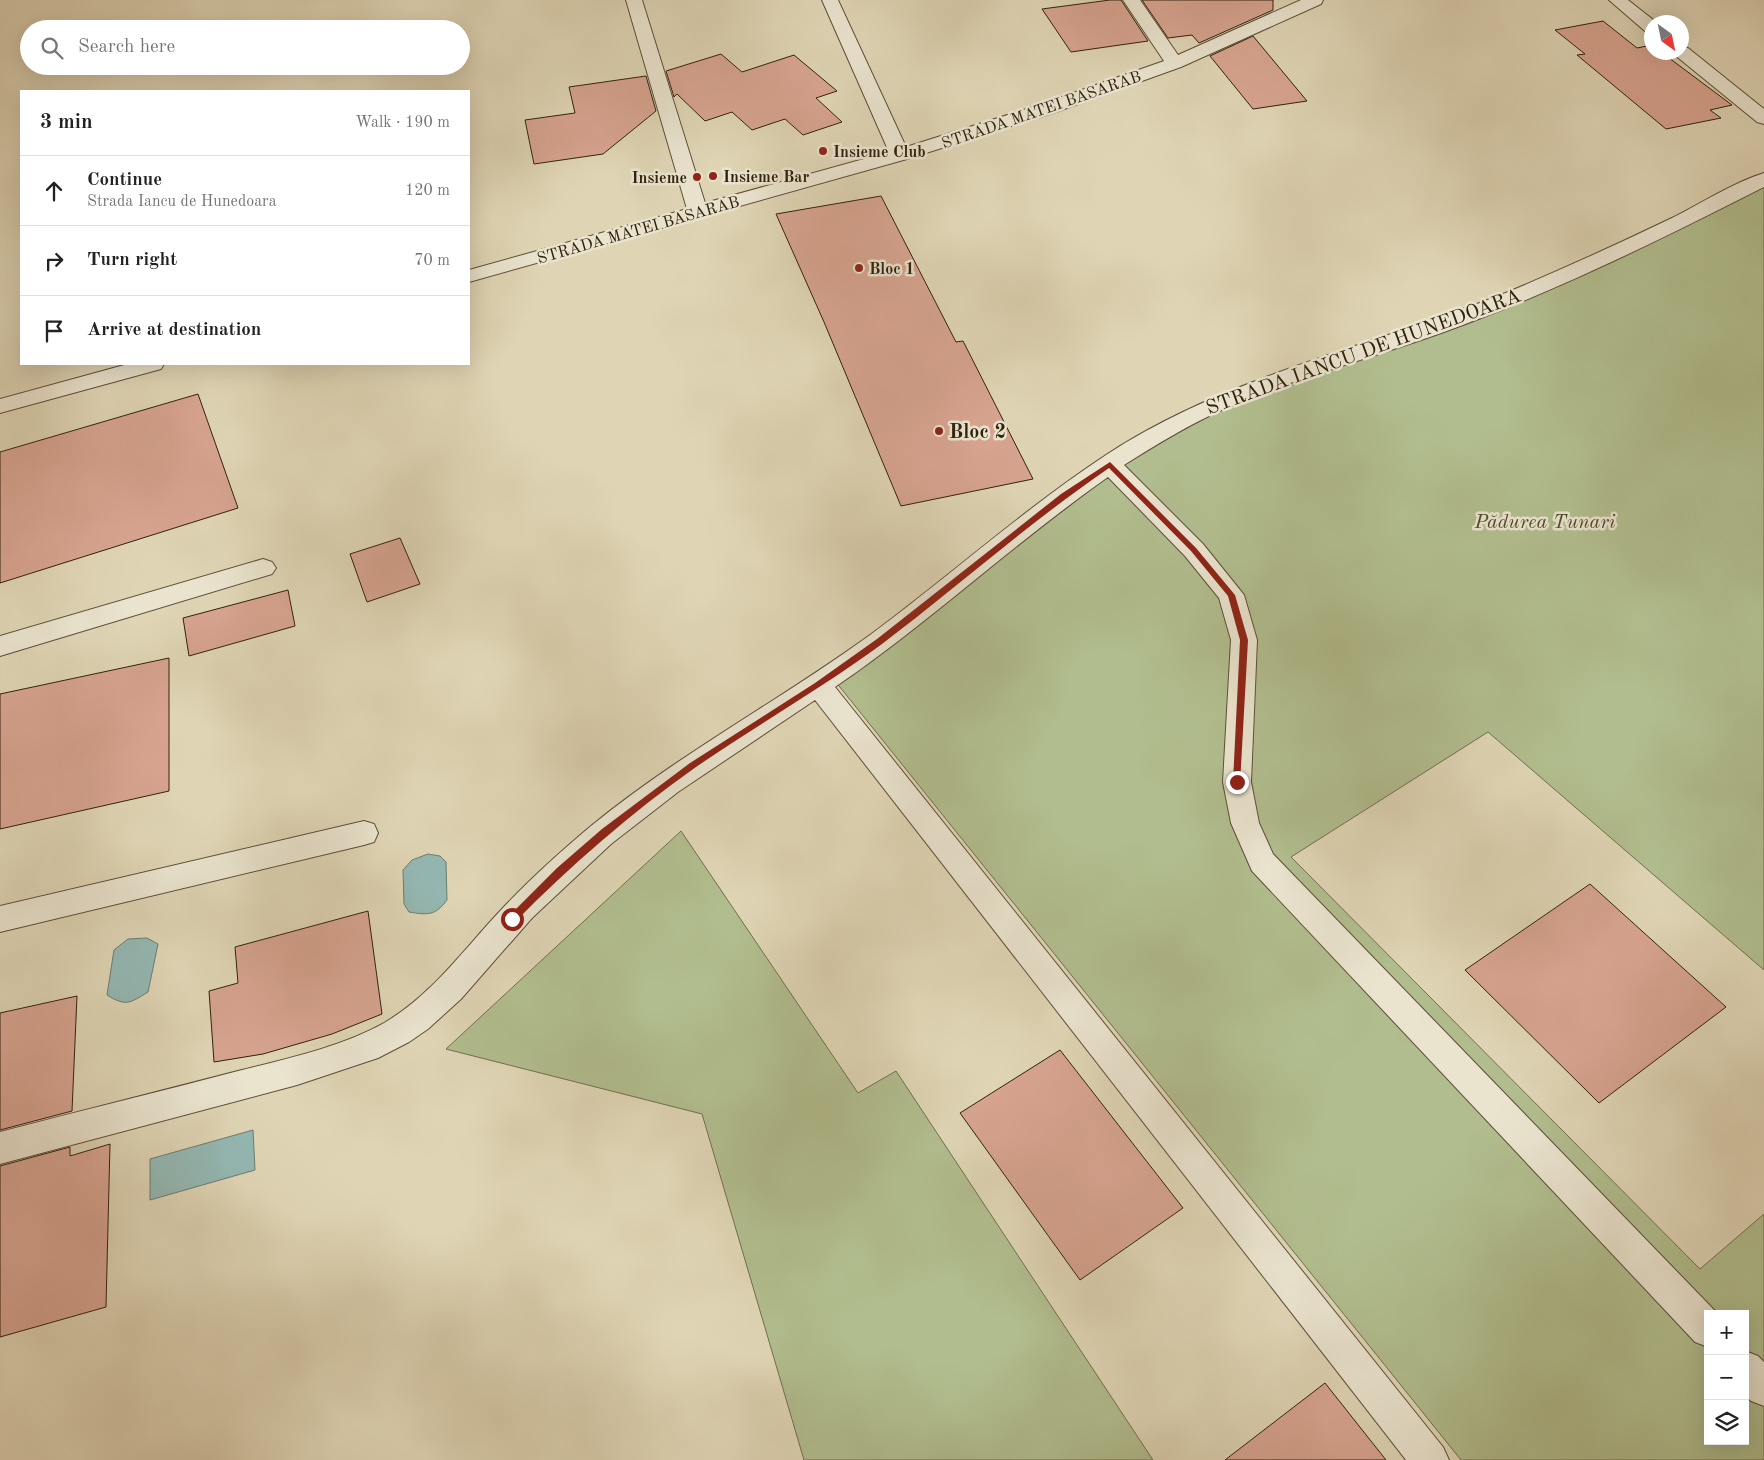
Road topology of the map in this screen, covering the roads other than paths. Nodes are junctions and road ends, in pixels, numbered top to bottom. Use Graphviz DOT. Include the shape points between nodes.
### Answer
graph roads {
  1 [pos="634,0"];
  2 [pos="830,0"];
  3 [pos="1131,0"];
  4 [pos="1316,0"];
  5 [pos="1617,0"];
  6 [pos="1644,22"];
  7 [pos="1689,58"];
  8 [pos="1175,63"];
  9 [pos="1764,118"];
  10 [pos="900,155"];
  11 [pos="1764,179"];
  12 [pos="698,213"];
  13 [pos="470,276"];
  14 [pos="149,365"];
  15 [pos="0,406"];
  16 [pos="1110,464"];
  17 [pos="262,568"];
  18 [pos="0,646"];
  19 [pos="818,685"];
  20 [pos="364,833"];
  21 [pos="0,919"];
  22 [pos="0,1148"];
  23 [pos="1704,1325"];
  24 [pos="1749,1373"];
  25 [pos="1764,1388"];
  26 [pos="1430,1460"];
  1 -- 12 [label="street"];
  2 -- 10 [label="street"];
  3 -- 8 [label="street"];
  4 -- 8 [label="street, STRADA MATEI BASARAB"];
  5 -- 6 [label="street"];
  7 -- 9 [label="street"];
  8 -- 10 [label="street, STRADA MATEI BASARAB" via="1046,109"];
  10 -- 12 [label="street, STRADA MATEI BASARAB"];
  11 -- 16 [label="street, STRADA IANCU DE HUNEDOARA" via="1584,267 1470,315 1233,395 1150,437"];
  12 -- 13 [label="street, STRADA MATEI BASARAB"];
  14 -- 15 [label="street"];
  16 -- 19 [label="street, STRADA IANCU DE HUNEDOARA" via="1064,495"];
  16 -- 23 [label="street" via="1194,550 1231,595 1244,640 1237,782 1245,823 1262,862"];
  17 -- 18 [label="street"];
  19 -- 22 [label="street, STRADA IANCU DE HUNEDOARA" via="693,765 605,832 512,919 461,979 423,1016 375,1044 295,1072"];
  19 -- 26 [label="street"];
  20 -- 21 [label="street"];
  24 -- 25 [label="street"];
}
